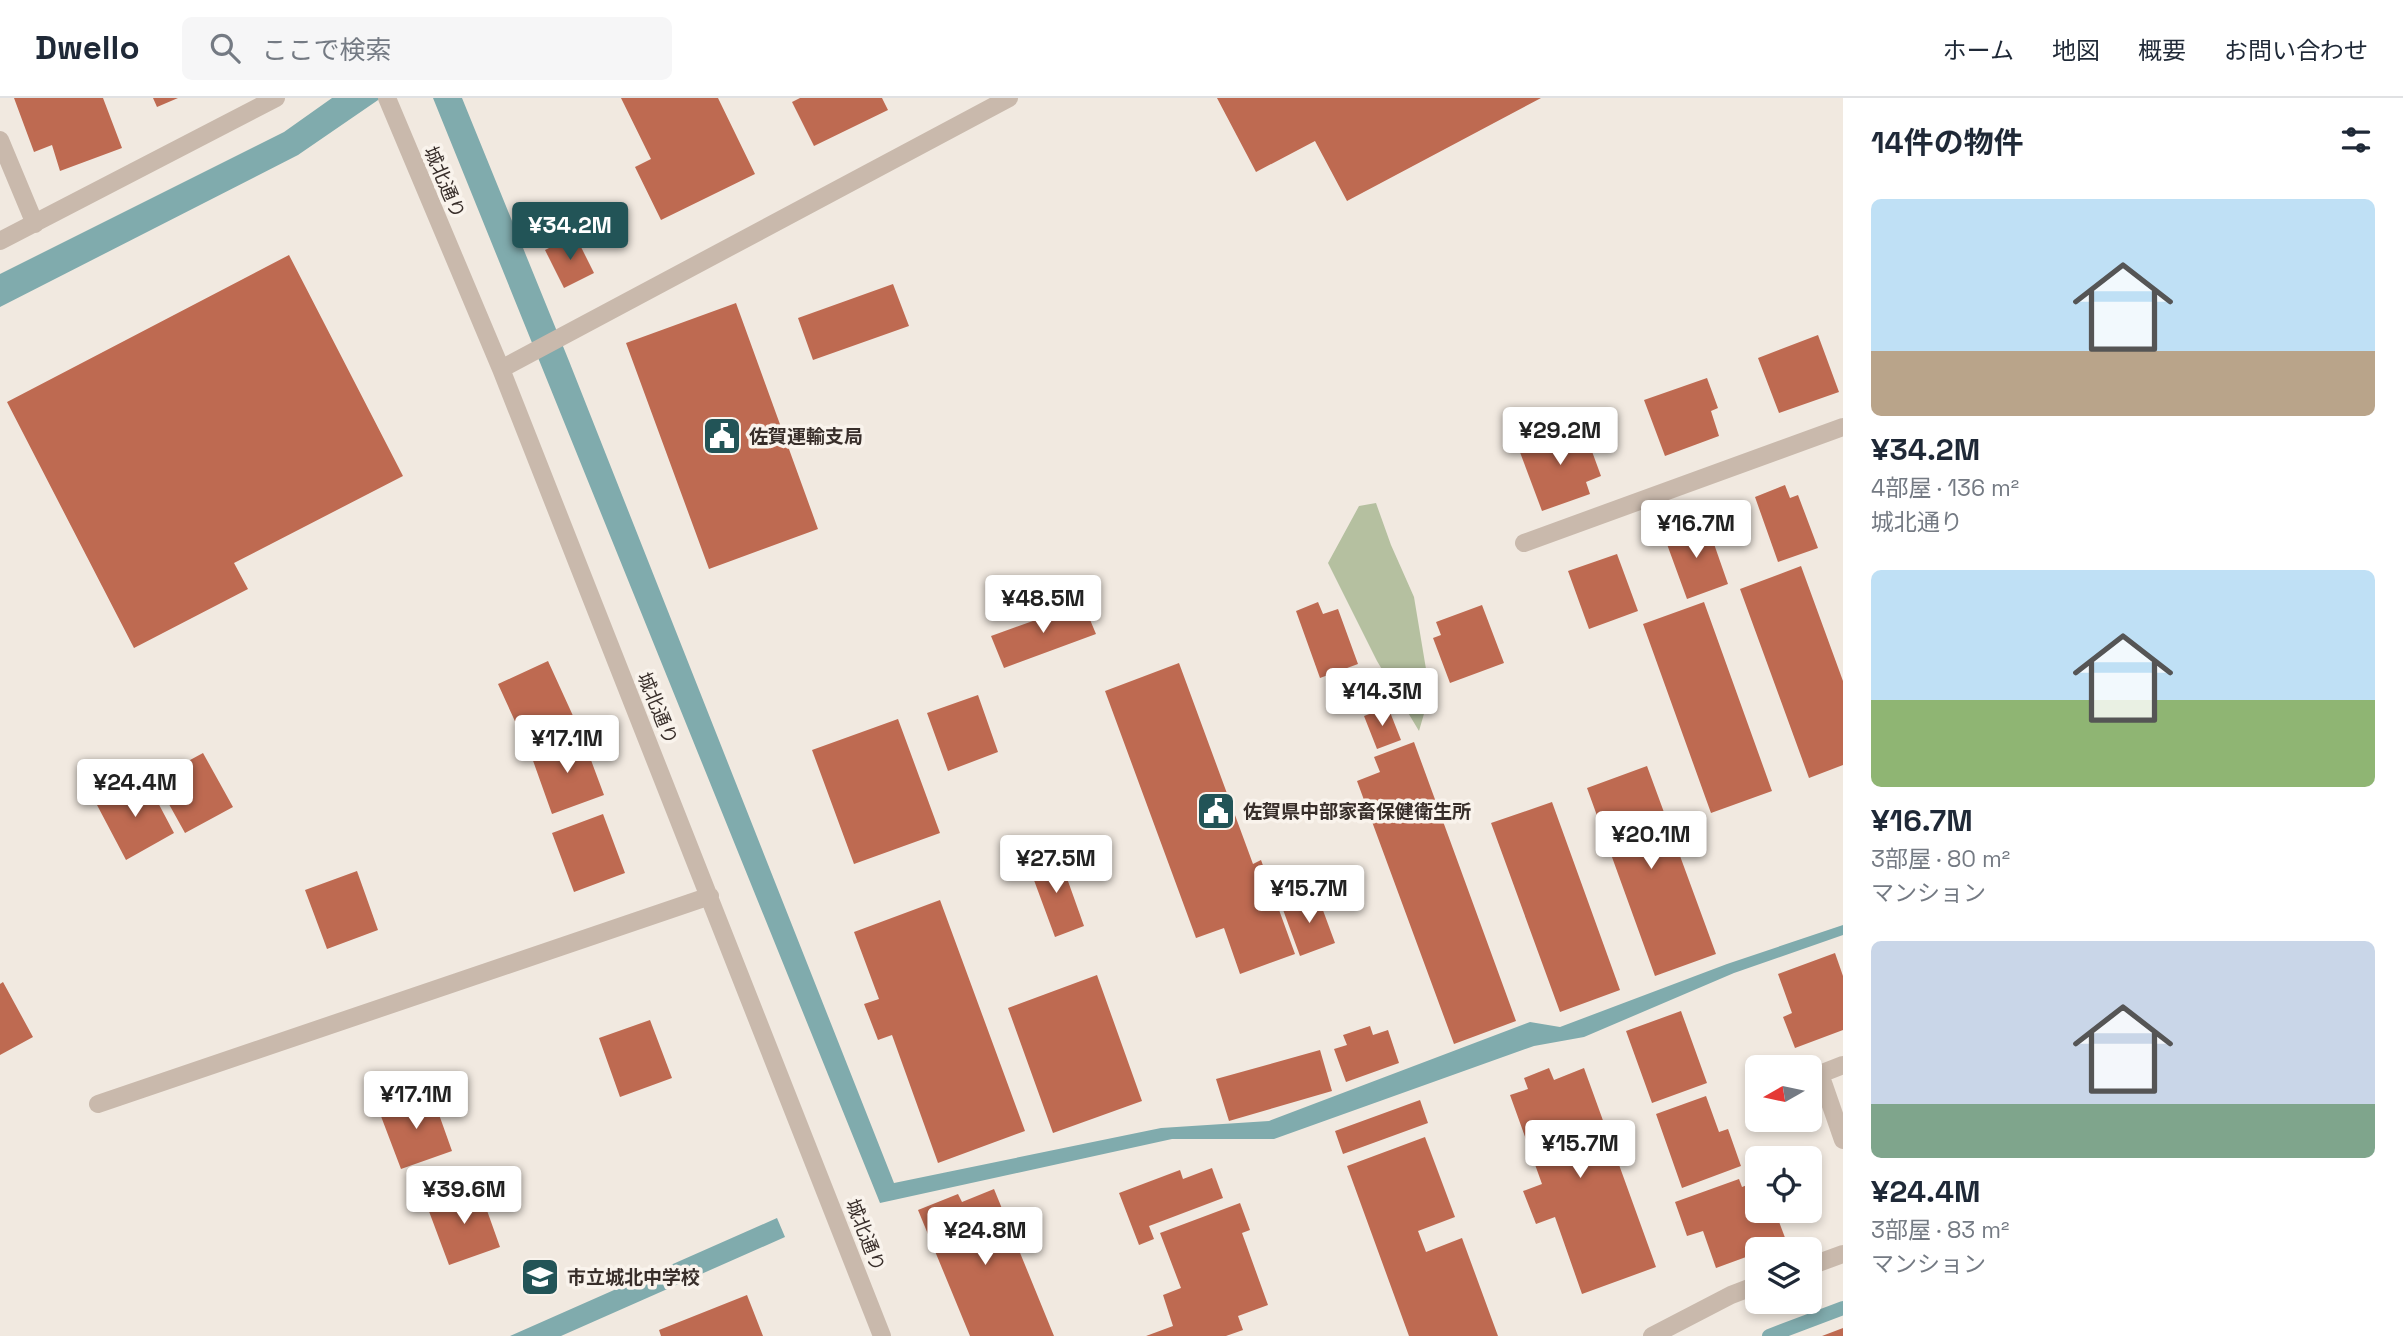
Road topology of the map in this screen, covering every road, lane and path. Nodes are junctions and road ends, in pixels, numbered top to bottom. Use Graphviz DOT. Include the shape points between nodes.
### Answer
graph roads {
  1 [pos="276,98"];
  2 [pos="1009,98"];
  3 [pos="389,102"];
  4 [pos="0,140"];
  5 [pos="34,224"];
  6 [pos="0,241"];
  7 [pos="501,369"];
  8 [pos="1843,428"];
  9 [pos="1524,543"];
  10 [pos="710,896"];
  11 [pos="1843,1065"];
  12 [pos="98,1104"];
  13 [pos="1843,1140"];
  14 [pos="1843,1254"];
  15 [pos="1822,1262"];
  16 [pos="1745,1290"];
  17 [pos="882,1336"];
  18 [pos="1652,1336"];
  1 -- 5 [label="street"];
  2 -- 7 [label="street"];
  3 -- 7 [label="street, 城北通り"];
  4 -- 5 [label="street"];
  5 -- 6 [label="street"];
  7 -- 10 [label="street, 城北通り"];
  8 -- 9 [label="street"];
  10 -- 12 [label="street"];
  10 -- 17 [label="street, 城北通り"];
  11 -- 13 [label="street" via="1819,1074"];
  14 -- 15 [label="street"];
  16 -- 18 [label="street"];
}
